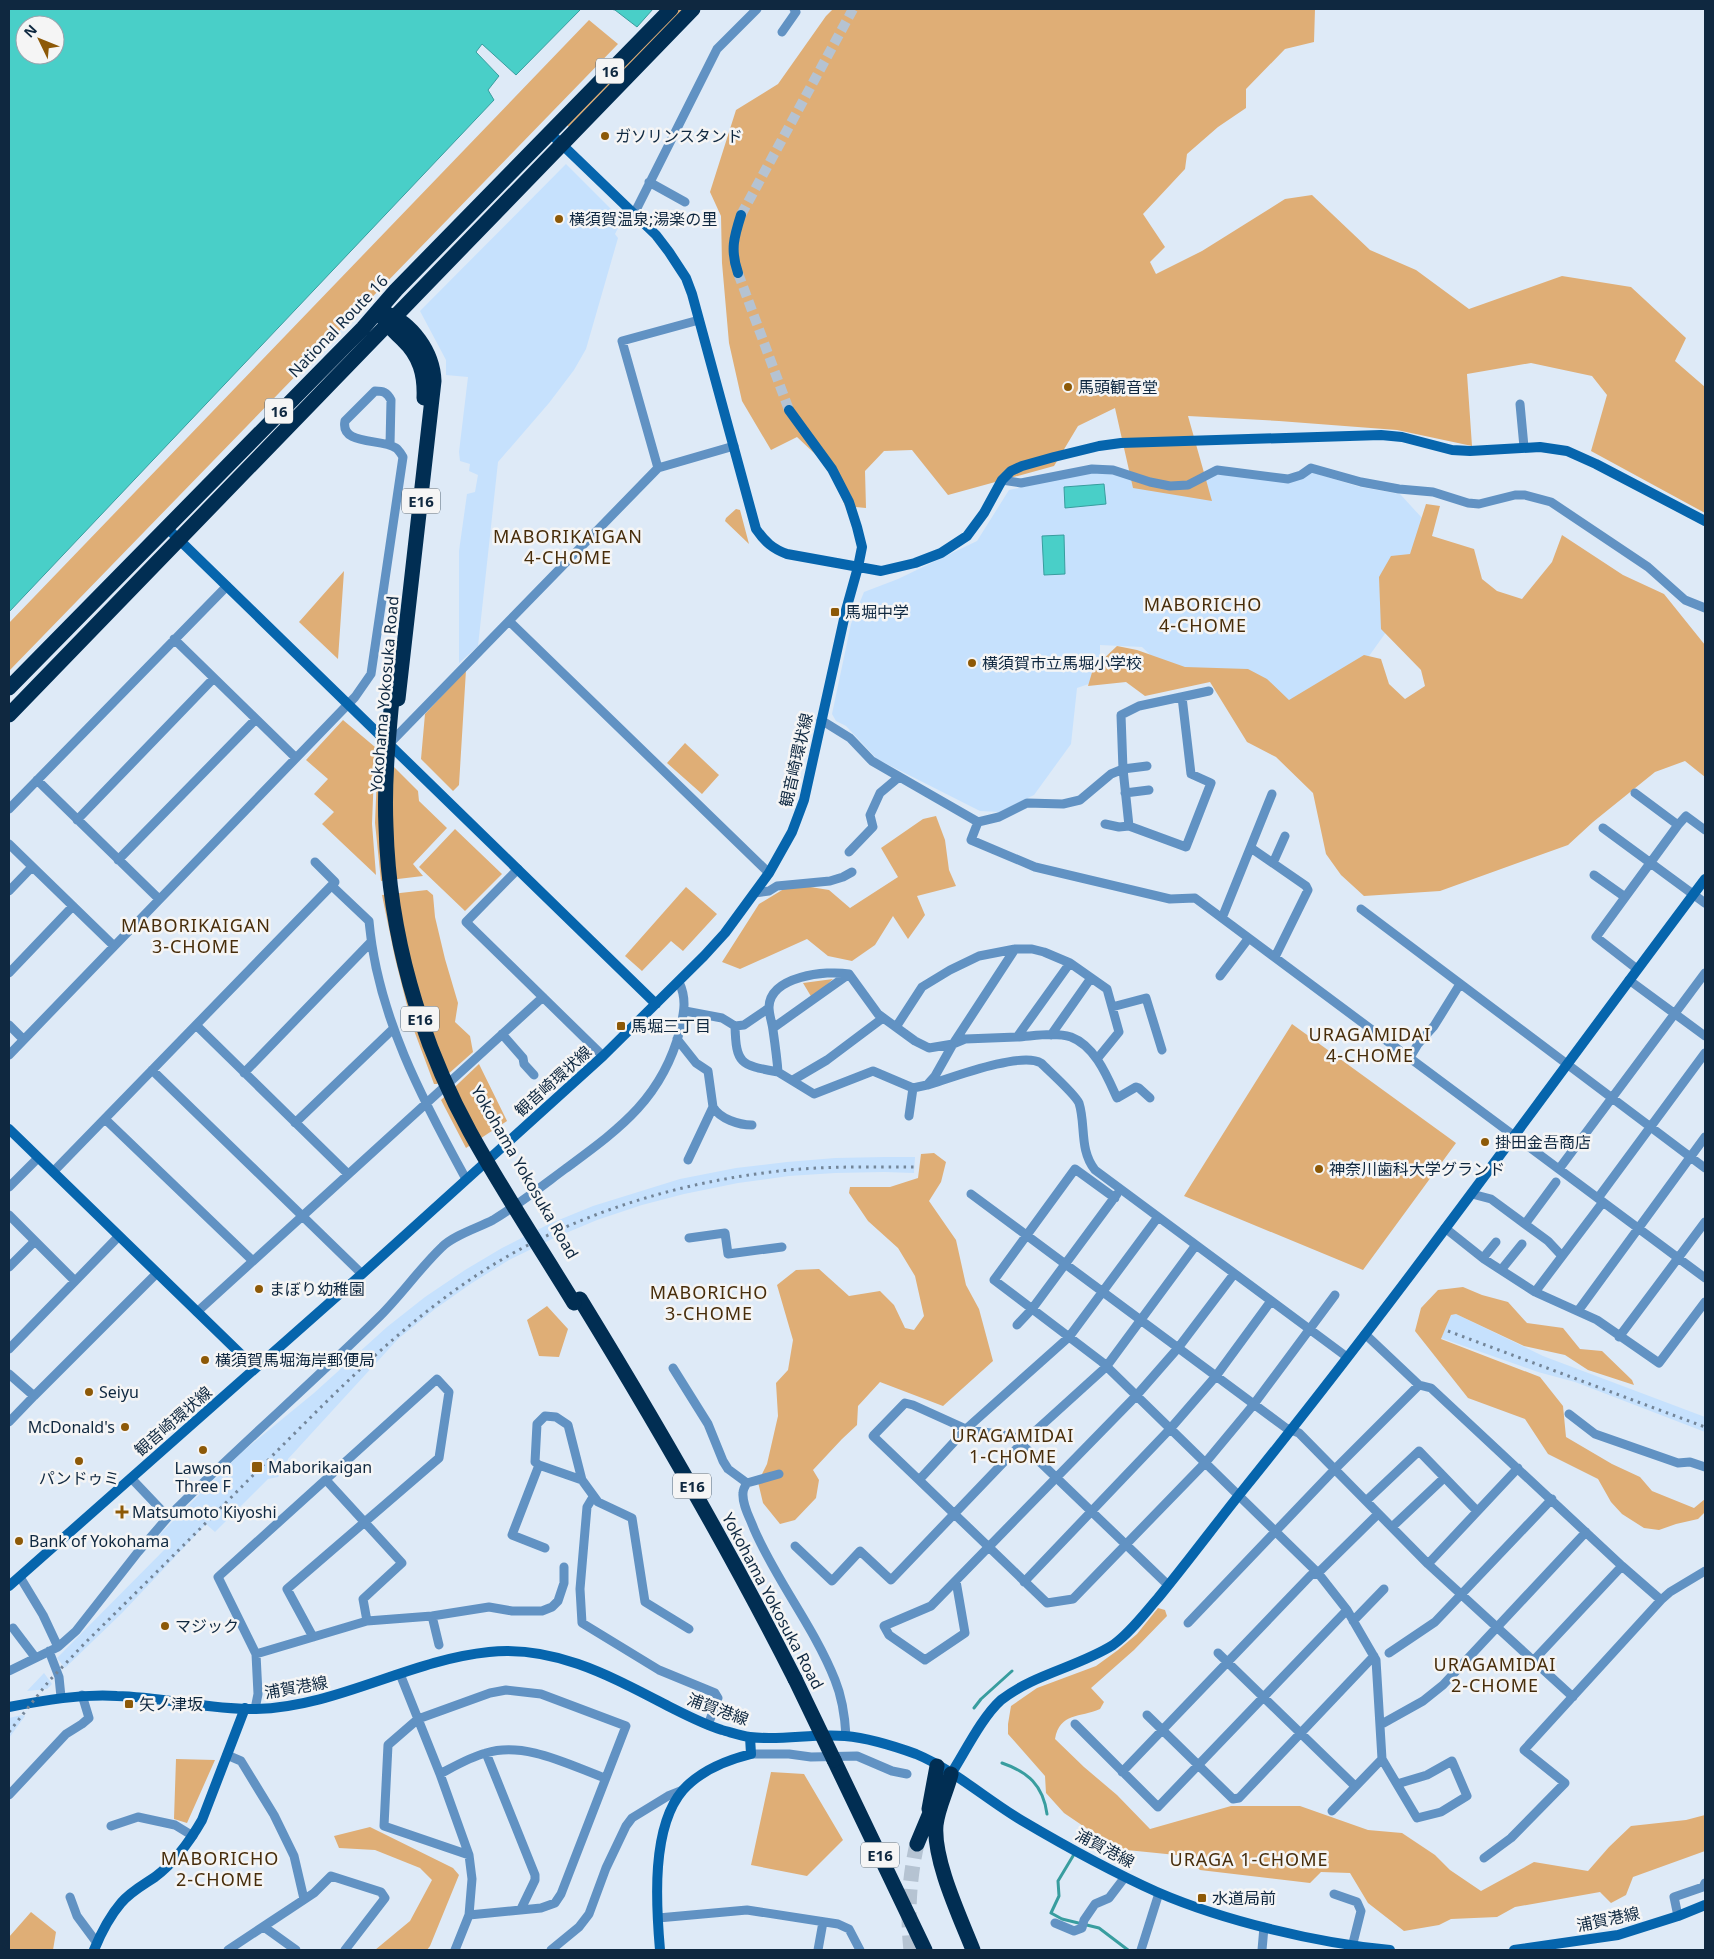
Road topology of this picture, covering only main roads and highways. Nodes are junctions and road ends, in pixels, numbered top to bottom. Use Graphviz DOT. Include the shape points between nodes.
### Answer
graph roads {
  1 [pos="671,9"];
  2 [pos="692,9"];
  3 [pos="378,310"];
  4 [pos="390,320"];
  5 [pos="9,688"];
  6 [pos="9,715"];
  7 [pos="831,1761"];
  8 [pos="937,1766"];
  9 [pos="928,1815"];
  10 [pos="917,1844"];
  11 [pos="918,1950"];
  12 [pos="925,1950"];
  13 [pos="973,1950"];
  1 -- 3 [label="highway, National Route 16 / 16"];
  2 -- 4 [label="highway, National Route 16 / 16"];
  3 -- 4 [label="highway, E16"];
  3 -- 5 [label="highway, National Route 16 / 16"];
  4 -- 6 [label="highway, National Route 16 / 16"];
  4 -- 7 [label="highway, Yokohama Yokosuka Road / E16" via="413,333 426,350 432,363 434,381 395,699 392,775 396,881 419,993 448,1072 476,1129 694,1504 792,1681"];
  7 -- 11 [label="highway, Yokohama Yokosuka Road / E16"];
  7 -- 12 [label="highway, Yokohama Yokosuka Road / E16"];
  8 -- 9 [label="highway"];
  9 -- 10 [label="highway"];
  9 -- 13 [label="highway" via="951,1774 939,1811 937,1841"];
}
